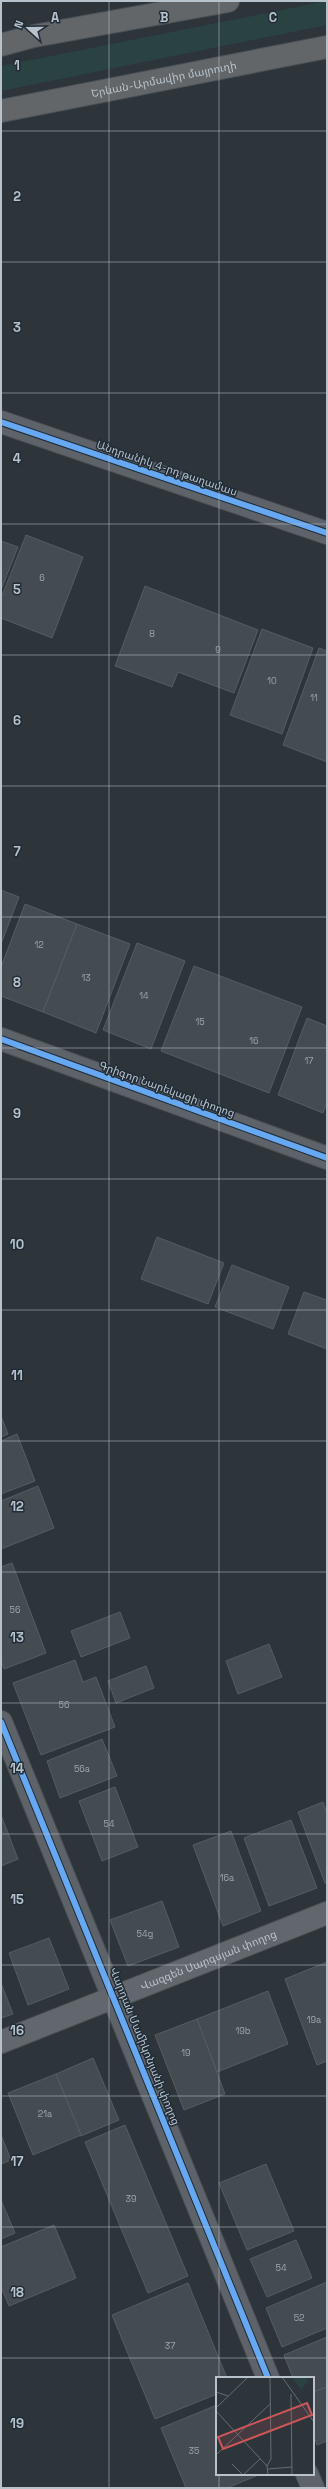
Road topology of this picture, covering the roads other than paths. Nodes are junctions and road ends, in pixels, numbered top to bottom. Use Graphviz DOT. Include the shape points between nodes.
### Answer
graph roads {
  1 [pos="228,1"];
  2 [pos="1,44"];
  3 [pos="327,47"];
  4 [pos="1,111"];
  5 [pos="1,422"];
  6 [pos="327,533"];
  7 [pos="1,1039"];
  8 [pos="327,1158"];
  9 [pos="1,1722"];
  10 [pos="327,1913"];
  11 [pos="115,1996"];
  12 [pos="1,2042"];
  13 [pos="268,2377"];
  14 [pos="307,2475"];
  15 [pos="313,2488"];
  1 -- 2 [label="highway"];
  3 -- 4 [label="highway, Երևան-Արմավիր մայրուղի"];
  5 -- 6 [label="street, Անդրանիկ 4-րդ թաղամաս"];
  7 -- 8 [label="street, Գրիգոր Նարեկացի փողոց"];
  9 -- 11 [label="street, Վարդան Մամիկոնյանի փողոց"];
  10 -- 11 [label="street, Վազգեն Սարգսյան փողոց"];
  11 -- 12 [label="street, Վազգեն Սարգսյան փողոց"];
  11 -- 13 [label="street, Վարդան Մամիկոնյանի փողոց"];
  14 -- 15 [label="street"];
}
